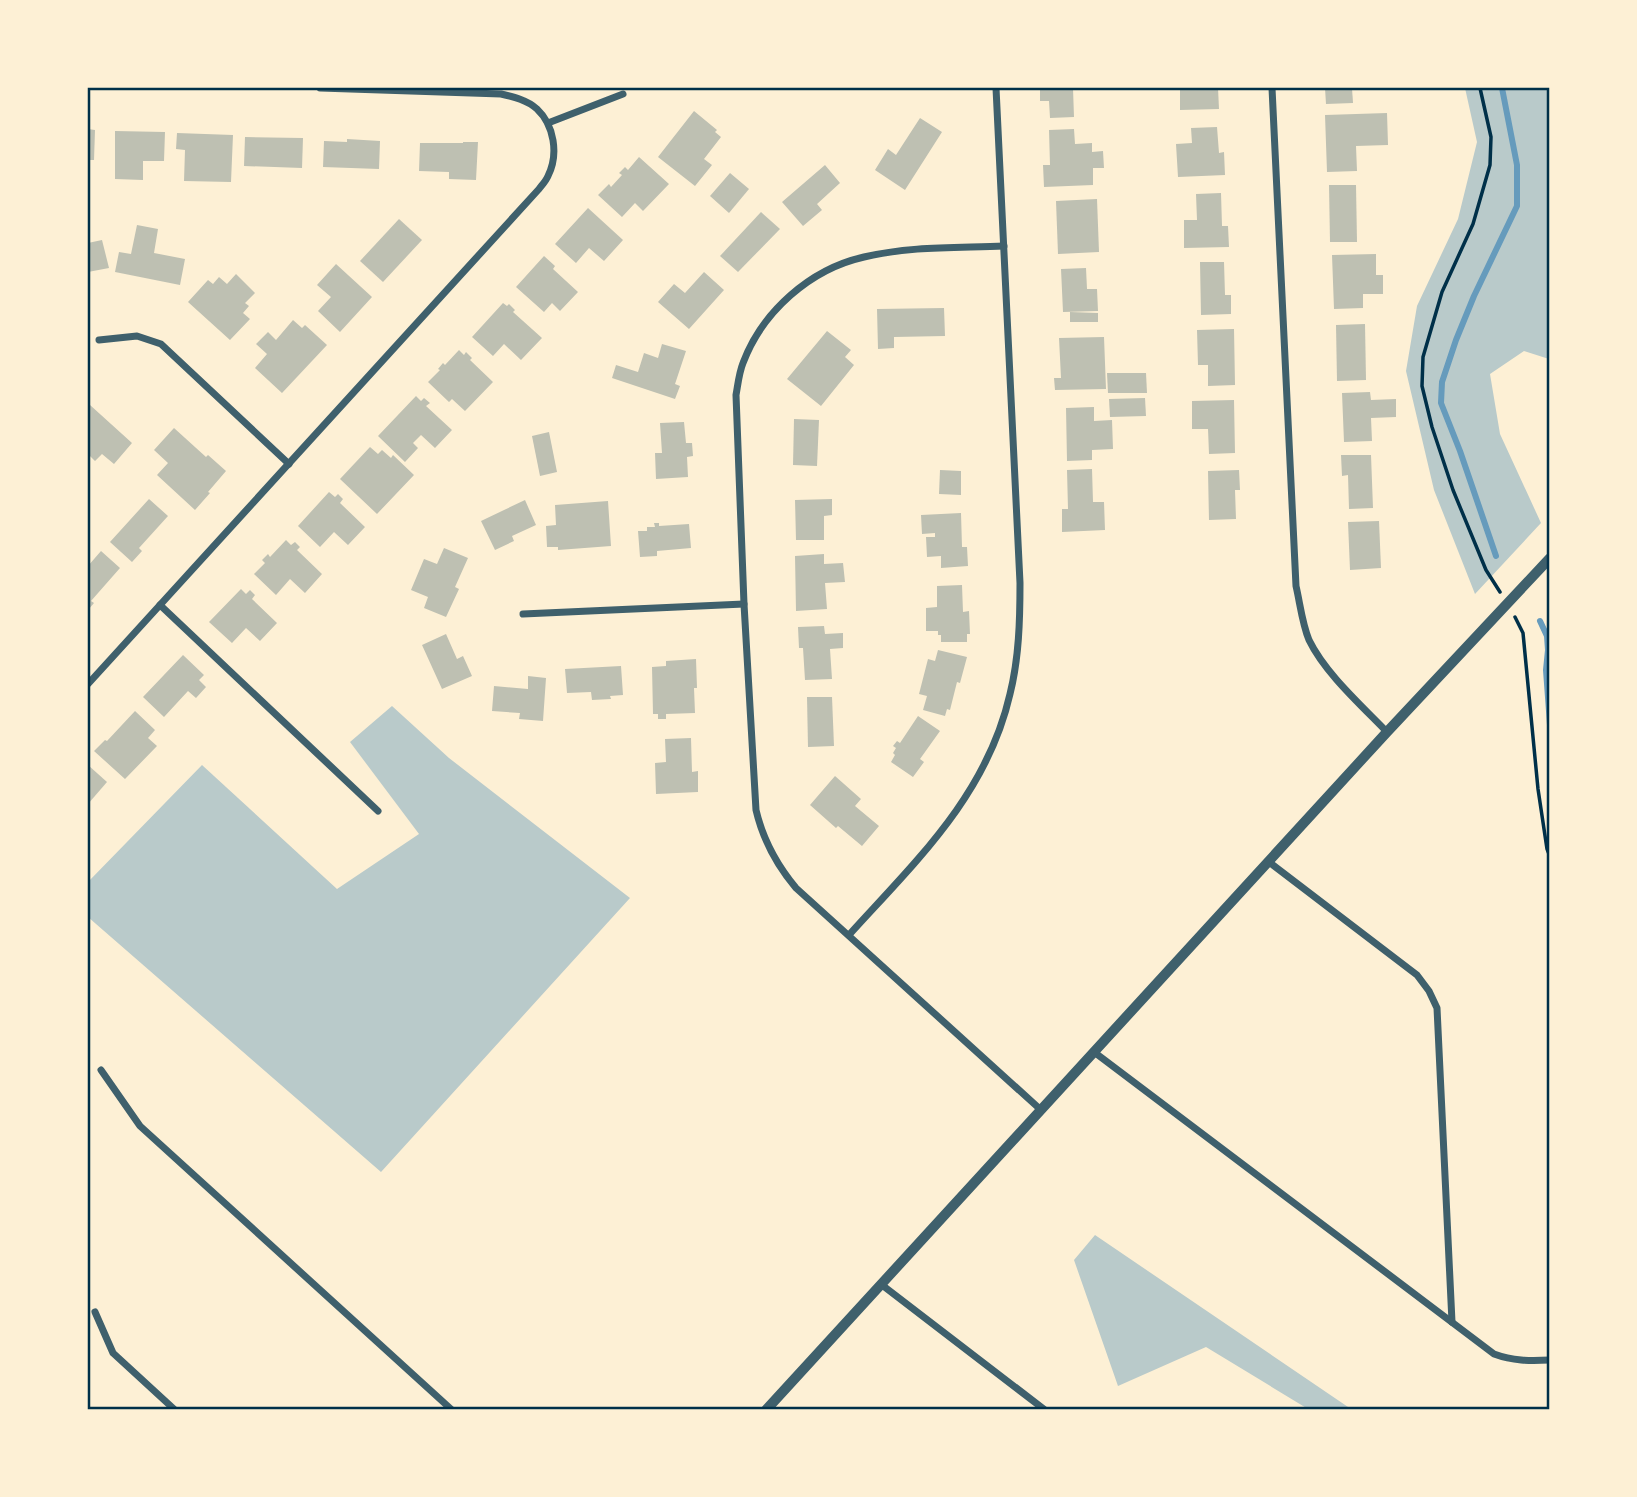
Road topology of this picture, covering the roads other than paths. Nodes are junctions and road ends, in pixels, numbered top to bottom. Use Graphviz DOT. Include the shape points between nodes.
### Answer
graph roads {
  1 [pos="320,88"];
  2 [pos="996,88"];
  3 [pos="1272,88"];
  4 [pos="623,94"];
  5 [pos="548,122"];
  6 [pos="1004,246"];
  7 [pos="99,340"];
  8 [pos="289,464"];
  9 [pos="1549,558"];
  10 [pos="744,604"];
  11 [pos="160,605"];
  12 [pos="523,614"];
  13 [pos="88,684"];
  14 [pos="1387,733"];
  15 [pos="378,811"];
  16 [pos="1269,862"];
  17 [pos="849,935"];
  18 [pos="1094,1052"];
  19 [pos="101,1070"];
  20 [pos="1041,1110"];
  21 [pos="881,1284"];
  22 [pos="95,1312"];
  23 [pos="1452,1322"];
  24 [pos="1549,1360"];
  25 [pos="175,1409"];
  26 [pos="452,1409"];
  27 [pos="766,1409"];
  28 [pos="1045,1409"];
  1 -- 5 [label="street" via="501,94 535,107"];
  2 -- 6 [label="street"];
  3 -- 14 [label="street" via="1300,609 1322,663"];
  4 -- 5 [label="street"];
  5 -- 8 [label="street" via="554,158 539,190"];
  6 -- 10 [label="street" via="918,249 862,257 810,281 769,317 741,366 736,395"];
  6 -- 17 [label="street" via="1020,583 1017,659 1010,695 999,733 963,802 936,840"];
  7 -- 8 [label="street" via="137,336 161,344"];
  8 -- 11 [label="street"];
  9 -- 14 [label="street"];
  10 -- 12 [label="street"];
  10 -- 17 [label="street" via="753,789 760,828 780,869"];
  11 -- 13 [label="street"];
  11 -- 15 [label="street"];
  14 -- 16 [label="street"];
  16 -- 18 [label="street"];
  16 -- 23 [label="street" via="1417,975 1437,1008"];
  17 -- 20 [label="street"];
  18 -- 20 [label="street"];
  18 -- 23 [label="street"];
  19 -- 26 [label="street" via="140,1126"];
  20 -- 21 [label="street"];
  21 -- 27 [label="street"];
  21 -- 28 [label="street"];
  22 -- 25 [label="street" via="113,1353"];
  23 -- 24 [label="street" via="1509,1360"];
}
